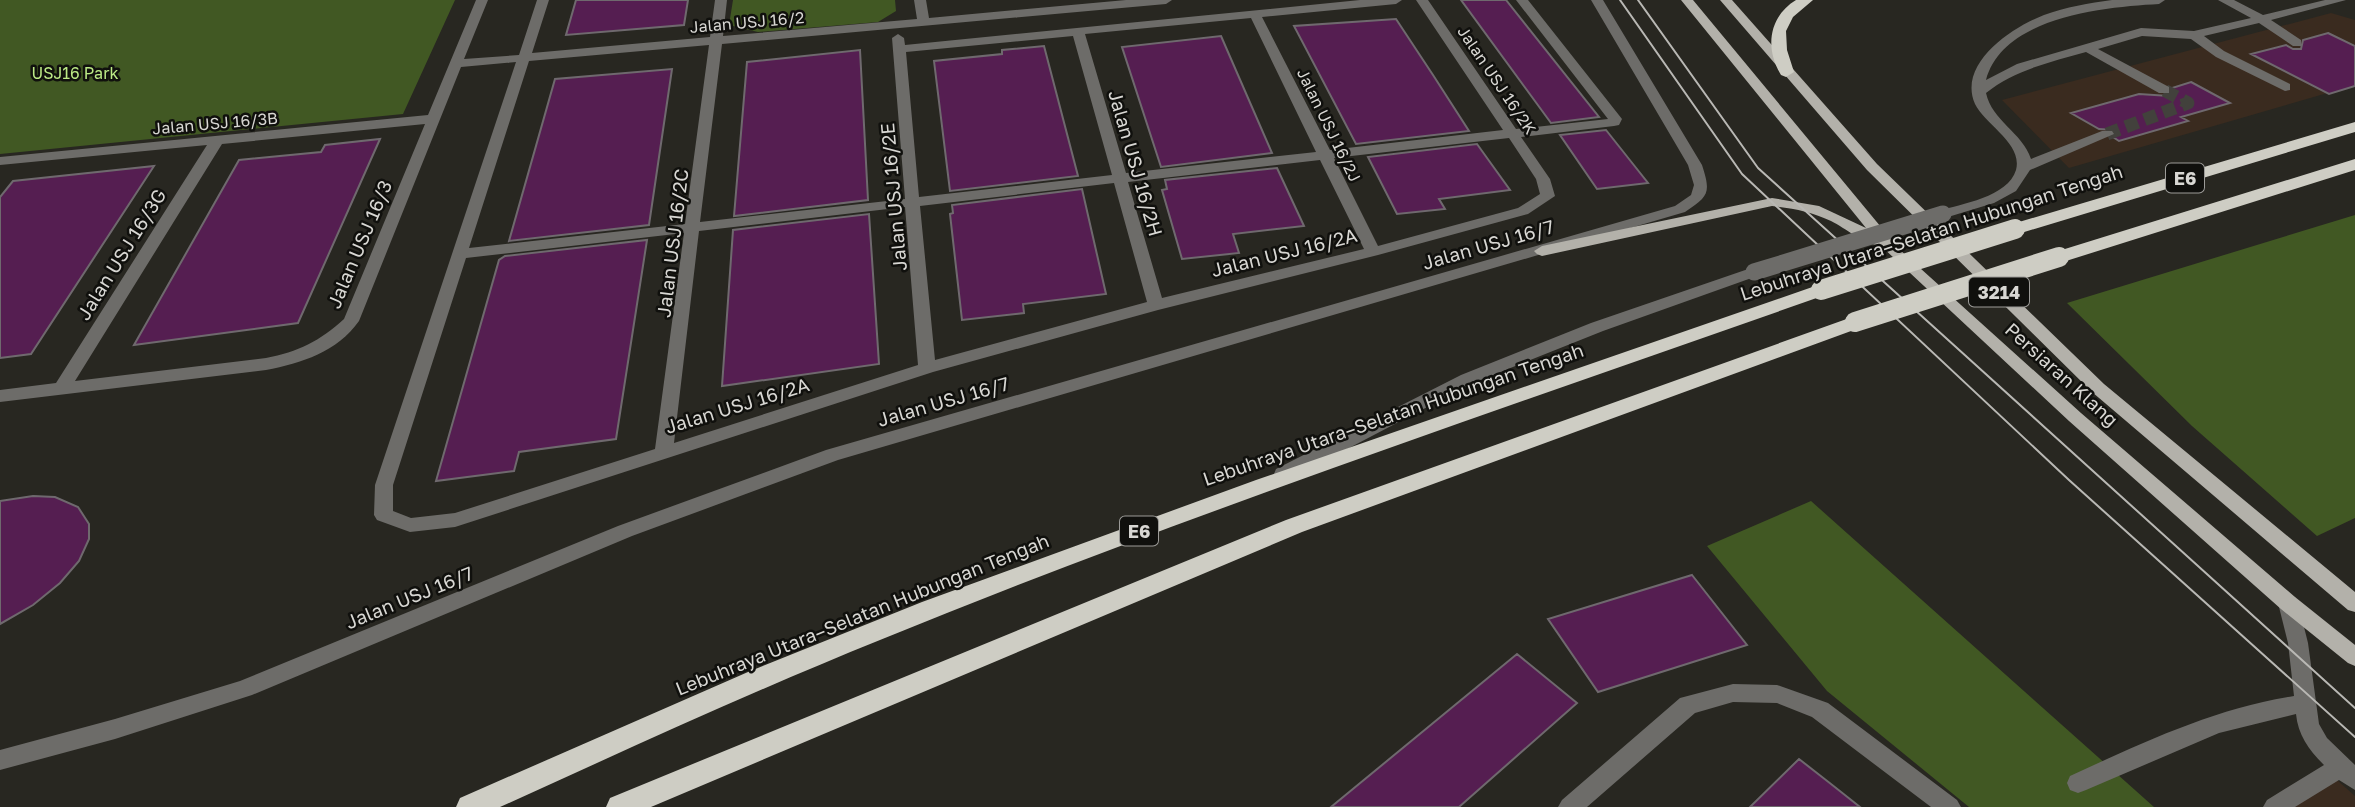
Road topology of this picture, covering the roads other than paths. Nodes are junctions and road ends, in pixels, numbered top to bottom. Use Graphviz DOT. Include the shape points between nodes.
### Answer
graph roads {
  1 [pos="482,0"];
  2 [pos="543,0"];
  3 [pos="721,0"];
  4 [pos="920,0"];
  5 [pos="1166,0"];
  6 [pos="1396,0"];
  7 [pos="1422,0"];
  8 [pos="1522,0"];
  9 [pos="1597,0"];
  10 [pos="1687,0"];
  11 [pos="1726,0"];
  12 [pos="1806,0"];
  13 [pos="2159,0"];
  14 [pos="2224,0"];
  15 [pos="2308,0"];
  16 [pos="2340,0"];
  17 [pos="1140,1"];
  18 [pos="2327,3"];
  19 [pos="2355,8"];
  20 [pos="1255,14"];
  21 [pos="2260,20"];
  22 [pos="924,22"];
  23 [pos="897,24"];
  24 [pos="1078,31"];
  25 [pos="2194,35"];
  26 [pos="716,40"];
  27 [pos="2297,43"];
  28 [pos="2088,48"];
  29 [pos="899,49"];
  30 [pos="524,58"];
  31 [pos="456,64"];
  32 [pos="1786,72"];
  33 [pos="2285,87"];
  34 [pos="2164,90"];
  35 [pos="1979,92"];
  36 [pos="433,119"];
  37 [pos="2355,127"];
  38 [pos="2106,134"];
  39 [pos="1513,135"];
  40 [pos="217,140"];
  41 [pos="1325,156"];
  42 [pos="1,162"];
  43 [pos="2355,164"];
  44 [pos="2024,167"];
  45 [pos="1120,179"];
  46 [pos="1543,179"];
  47 [pos="912,203"];
  48 [pos="694,228"];
  49 [pos="1542,251"];
  50 [pos="1373,252"];
  51 [pos="1895,253"];
  52 [pos="459,254"];
  53 [pos="1156,304"];
  54 [pos="927,368"];
  55 [pos="61,389"];
  56 [pos="0,396"];
  57 [pos="664,450"];
  58 [pos="1258,487"];
  59 [pos="2298,557"];
  60 [pos="2355,593"];
  61 [pos="2288,603"];
  62 [pos="2355,604"];
  63 [pos="2355,657"];
  64 [pos="2305,703"];
  65 [pos="0,760"];
  66 [pos="2347,773"];
  67 [pos="2078,783"];
  68 [pos="470,807"];
  69 [pos="620,807"];
  70 [pos="1570,807"];
  71 [pos="1949,807"];
  72 [pos="2275,807"];
  1 -- 31 [label="street, Jalan USJ 16/3"];
  2 -- 30 [label="street, Jalan USJ 16/2A"];
  3 -- 26 [label="street, Jalan USJ 16/2C"];
  4 -- 22 [label="street"];
  5 -- 17 [label="street, Jalan USJ 16/2"];
  6 -- 20 [label="street"];
  7 -- 39 [label="street, Jalan USJ 16/2K"];
  8 -- 39 [label="street" via="1615,119 1600,125"];
  9 -- 49 [label="street, Jalan USJ 16/7" via="1695,165 1702,185 1698,197 1680,209"];
  10 -- 51 [label="main road, Persiaran Klang / 3214"];
  11 -- 32 [label="main road, Persiaran Klang / 3214"];
  12 -- 32 [label="highway" via="1785,16 1777,33 1777,51"];
  13 -- 35 [label="street" via="2078,8 2043,18 2007,40 1982,67"];
  14 -- 21 [label="street"];
  15 -- 18 [label="street"];
  16 -- 18 [label="street"];
  17 -- 22 [label="street, Jalan USJ 16/2"];
  18 -- 19 [label="street"];
  18 -- 21 [label="street"];
  20 -- 24 [label="street"];
  20 -- 41 [label="street, Jalan USJ 16/2J"];
  21 -- 25 [label="street"];
  21 -- 27 [label="street"];
  22 -- 23 [label="street, Jalan USJ 16/2"];
  23 -- 26 [label="street, Jalan USJ 16/2"];
  23 -- 29 [label="street, Jalan USJ 16/2E"];
  24 -- 29 [label="street"];
  24 -- 45 [label="street, Jalan USJ 16/2H"];
  25 -- 28 [label="street" via="2141,32"];
  25 -- 33 [label="street" via="2220,54"];
  26 -- 30 [label="street, Jalan USJ 16/2"];
  26 -- 48 [label="street, Jalan USJ 16/2C"];
  28 -- 34 [label="street"];
  28 -- 35 [label="street" via="1996,78"];
  29 -- 47 [label="street, Jalan USJ 16/2E"];
  30 -- 31 [label="street, Jalan USJ 16/2"];
  30 -- 52 [label="street, Jalan USJ 16/2A"];
  31 -- 36 [label="street, Jalan USJ 16/3"];
  32 -- 59 [label="main road, Persiaran Klang / 3214" via="1872,167 2098,388"];
  35 -- 44 [label="street" via="1982,105 2020,150"];
  36 -- 40 [label="street, Jalan USJ 16/3B"];
  36 -- 55 [label="street, Jalan USJ 16/3" via="351,321 327,345 266,364"];
  37 -- 58 [label="highway, Lebuhraya Utara–Selatan Hubungan Tengah / E6, bridge" via="1821,290"];
  38 -- 44 [label="street"];
  39 -- 41 [label="street"];
  39 -- 46 [label="street, Jalan USJ 16/2K"];
  40 -- 42 [label="street, Jalan USJ 16/3B"];
  40 -- 55 [label="street, Jalan USJ 16/3G"];
  41 -- 45 [label="street"];
  41 -- 50 [label="street, Jalan USJ 16/2J"];
  43 -- 69 [label="highway, E6, bridge" via="1855,322 1294,526"];
  44 -- 58 [label="street, bridge" via="2017,183 1990,200 1754,272 1467,379"];
  45 -- 47 [label="street"];
  45 -- 53 [label="street, Jalan USJ 16/2H"];
  46 -- 50 [label="street, Jalan USJ 16/2A" via="1549,196 1523,211"];
  47 -- 48 [label="street"];
  47 -- 54 [label="street, Jalan USJ 16/2E"];
  48 -- 52 [label="street"];
  48 -- 57 [label="street, Jalan USJ 16/2C"];
  49 -- 51 [label="main road" via="1772,202 1808,206 1842,219"];
  49 -- 65 [label="street, Jalan USJ 16/7" via="832,454 625,531 244,689"];
  50 -- 53 [label="street, Jalan USJ 16/2A"];
  51 -- 61 [label="main road, Persiaran Klang / 3214"];
  52 -- 57 [label="street, Jalan USJ 16/2A" via="384,485 384,514 410,526 455,520"];
  53 -- 54 [label="street, Jalan USJ 16/2A"];
  54 -- 57 [label="street, Jalan USJ 16/2A"];
  55 -- 56 [label="street, Jalan USJ 16/3"];
  58 -- 68 [label="highway, Lebuhraya Utara–Selatan Hubungan Tengah / E6" via="801,661"];
  59 -- 60 [label="main road"];
  59 -- 62 [label="main road, Persiaran Klang / 3214"];
  61 -- 63 [label="main road, Persiaran Klang / 3214"];
  61 -- 64 [label="street"];
  64 -- 66 [label="street" via="2308,726 2319,745"];
  64 -- 67 [label="street" via="2214,723"];
  66 -- 72 [label="street"];
  70 -- 71 [label="street" via="1688,705 1734,692 1777,694 1820,710"];
}
